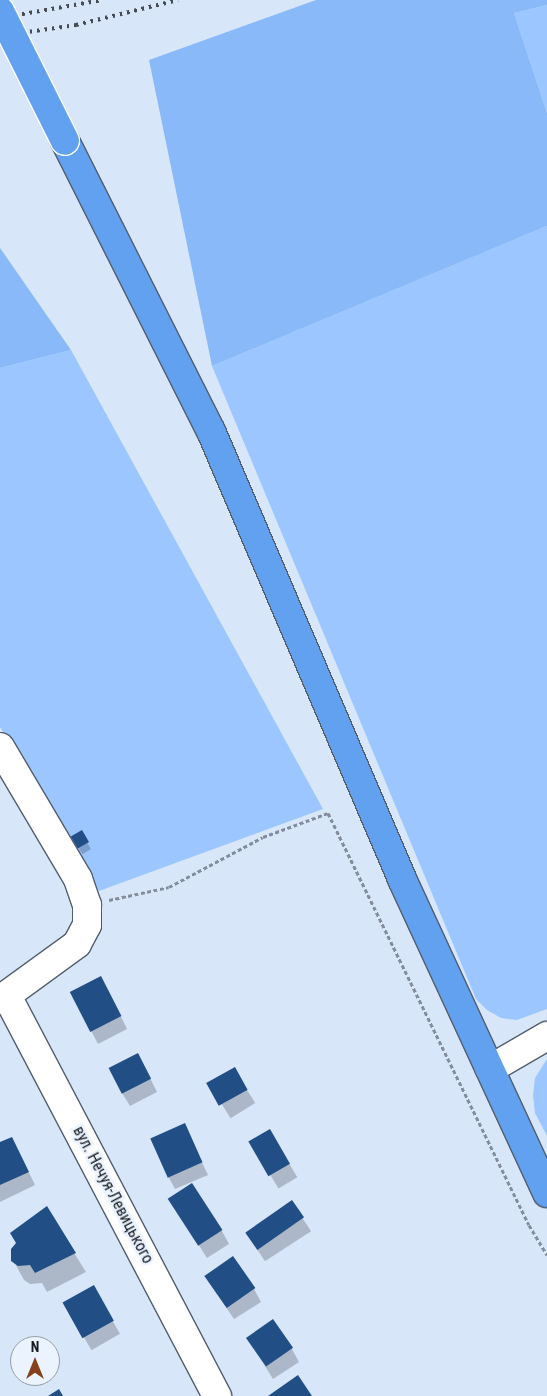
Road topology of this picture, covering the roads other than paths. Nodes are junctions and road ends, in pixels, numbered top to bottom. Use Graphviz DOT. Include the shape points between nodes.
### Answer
graph roads {
  1 [pos="0,11"];
  2 [pos="0,747"];
  3 [pos="4,998"];
  4 [pos="547,1036"];
  5 [pos="490,1069"];
  6 [pos="547,1193"];
  7 [pos="217,1396"];
  1 -- 5 [label="highway, bridge" via="211,431 355,772"];
  2 -- 3 [label="street" via="78,879 87,905 87,925 77,944"];
  3 -- 7 [label="street, вул. Нечуя-Левицького"];
  4 -- 5 [label="street"];
  5 -- 6 [label="highway"];
}
